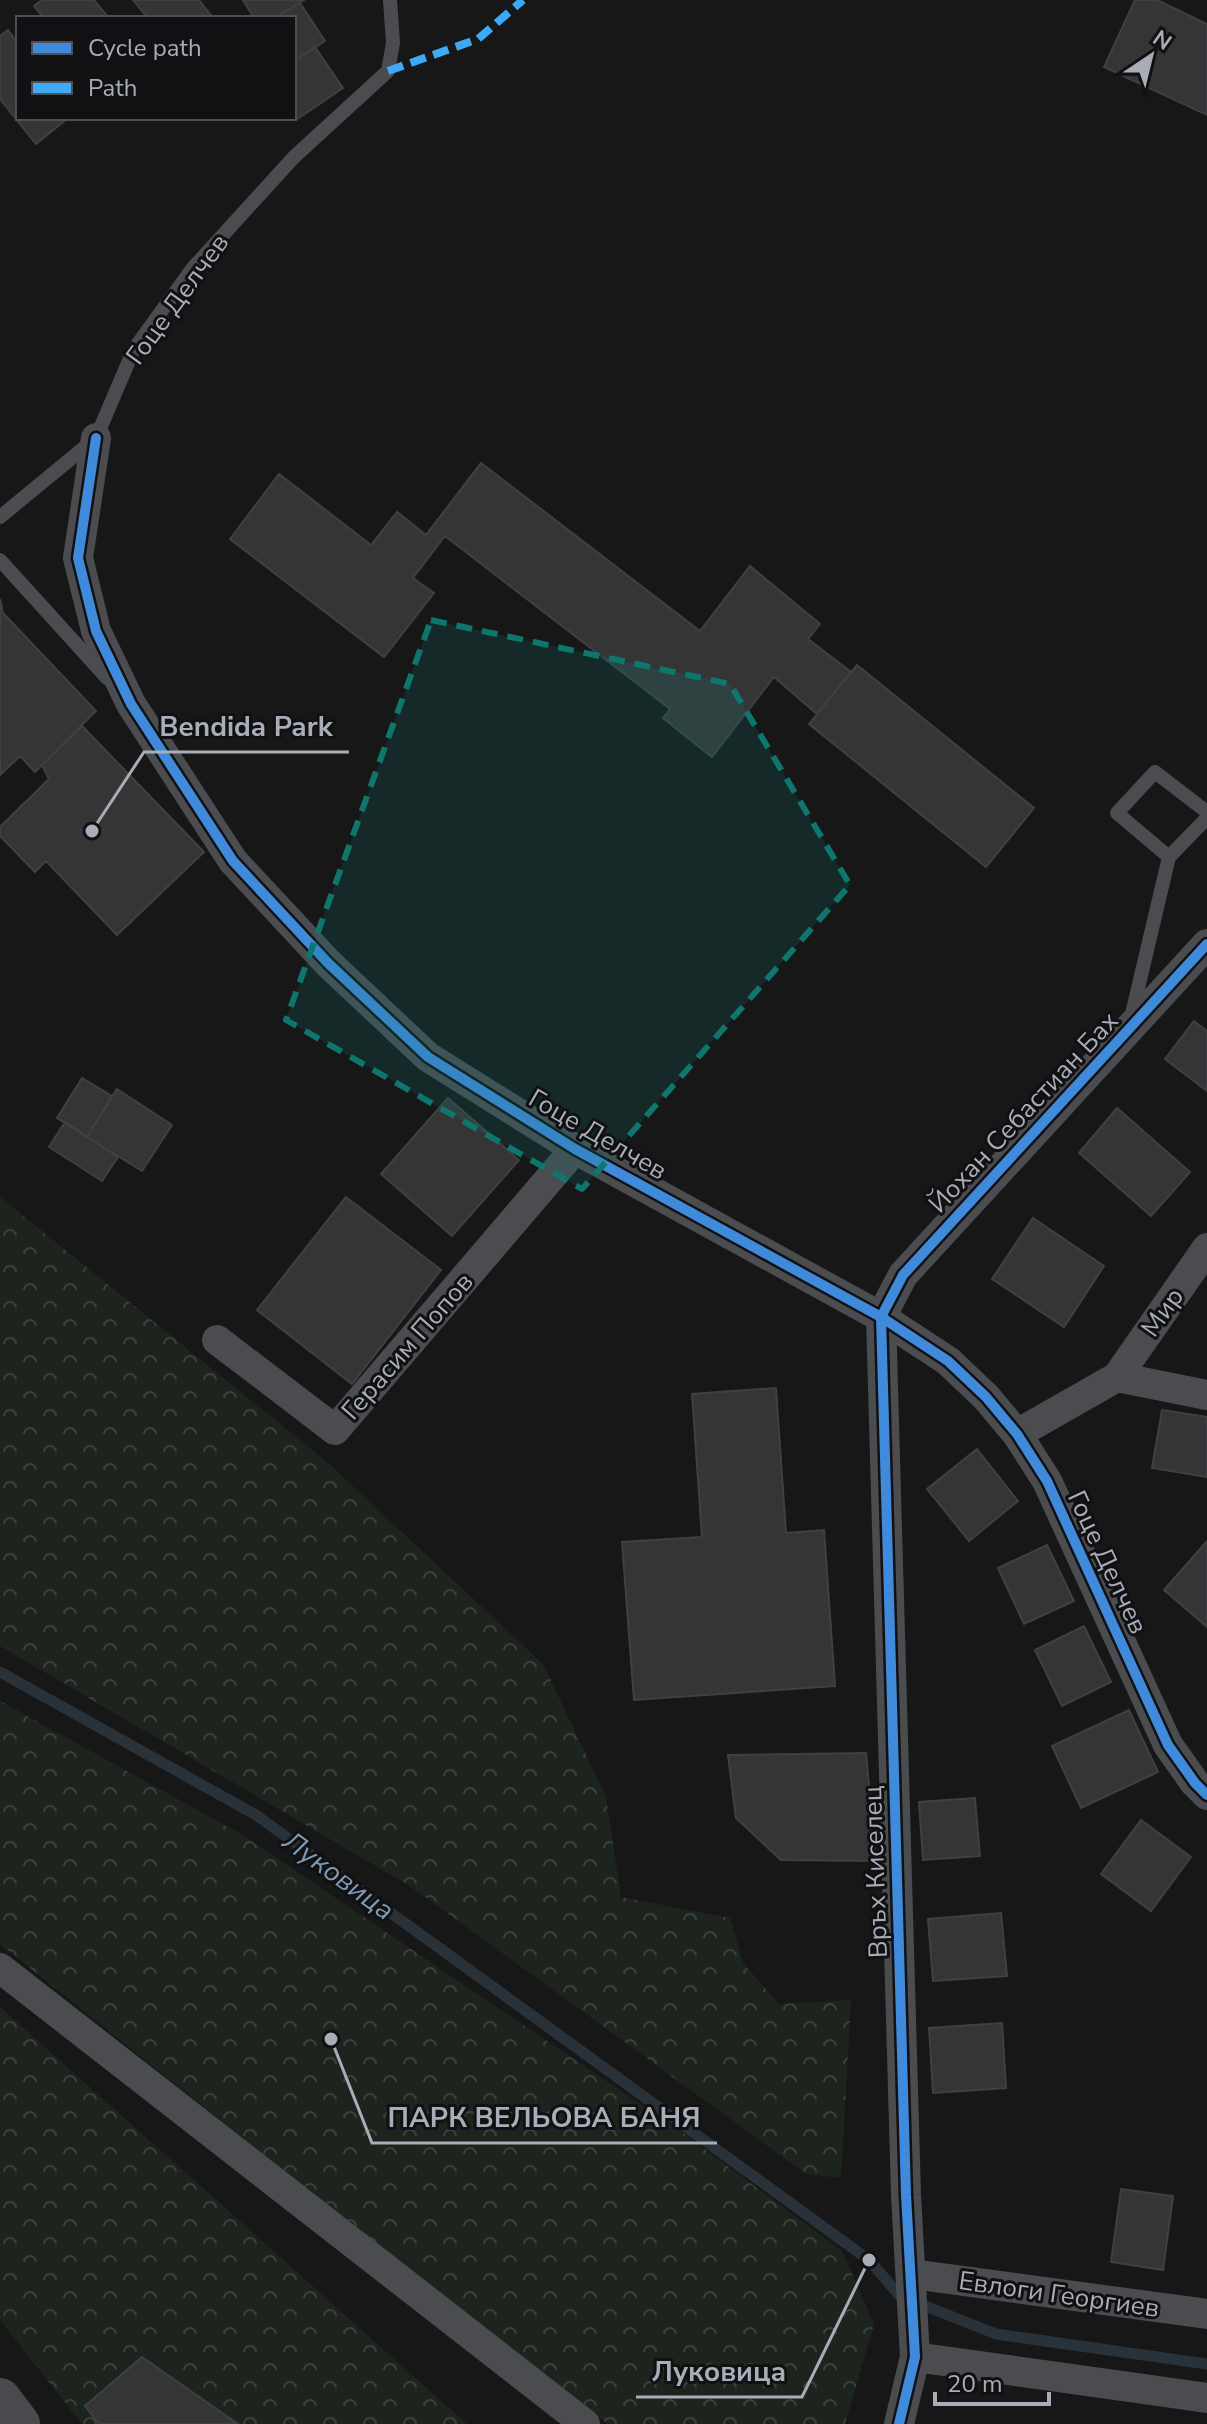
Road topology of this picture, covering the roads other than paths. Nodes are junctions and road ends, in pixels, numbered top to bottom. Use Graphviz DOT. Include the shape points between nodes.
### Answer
graph roads {
  1 [pos="390,0"];
  2 [pos="96,438"];
  3 [pos="0,517"];
  4 [pos="0,560"];
  5 [pos="131,704"];
  6 [pos="1207,815"];
  7 [pos="1169,857"];
  8 [pos="1207,944"];
  9 [pos="1128,1030"];
  10 [pos="575,1149"];
  11 [pos="1207,1248"];
  12 [pos="881,1317"];
  13 [pos="217,1340"];
  14 [pos="1117,1377"];
  15 [pos="1207,1395"];
  16 [pos="1017,1434"];
  17 [pos="1207,1795"];
  18 [pos="0,1968"];
  19 [pos="912,2283"];
  20 [pos="1207,2314"];
  21 [pos="915,2344"];
  22 [pos="1207,2398"];
  23 [pos="585,2424"];
  24 [pos="899,2424"];
  1 -- 2 [label="lane, Гоце Делчев" via="393,43 388,71 273,178 192,269 134,349"];
  2 -- 3 [label="lane"];
  2 -- 5 [label="street, Гоце Делчев" via="78,558 96,631"];
  4 -- 5 [label="lane"];
  5 -- 10 [label="street, Гоце Делчев" via="233,861 328,963 428,1057"];
  6 -- 7 [label="lane"];
  6 -- 7 [label="lane" via="1155,772 1117,813"];
  7 -- 9 [label="lane"];
  8 -- 9 [label="street, Йохан Себастиан Бах"];
  9 -- 12 [label="street, Йохан Себастиан Бах" via="903,1275"];
  10 -- 12 [label="street, Гоце Делчев"];
  10 -- 13 [label="street, Герасим Попов" via="335,1430"];
  11 -- 14 [label="street, Мир"];
  12 -- 16 [label="street, Гоце Делчев" via="948,1361"];
  12 -- 19 [label="street, Връх Киселец"];
  14 -- 15 [label="street"];
  14 -- 16 [label="street, Мир"];
  16 -- 17 [label="street, Гоце Делчев" via="1047,1481 1168,1745"];
  18 -- 23 [label="street"];
  19 -- 20 [label="street, Евлоги Георгиев"];
  19 -- 21 [label="street, Връх Киселец"];
  21 -- 22 [label="street"];
  21 -- 24 [label="street, Връх Киселец"];
}
